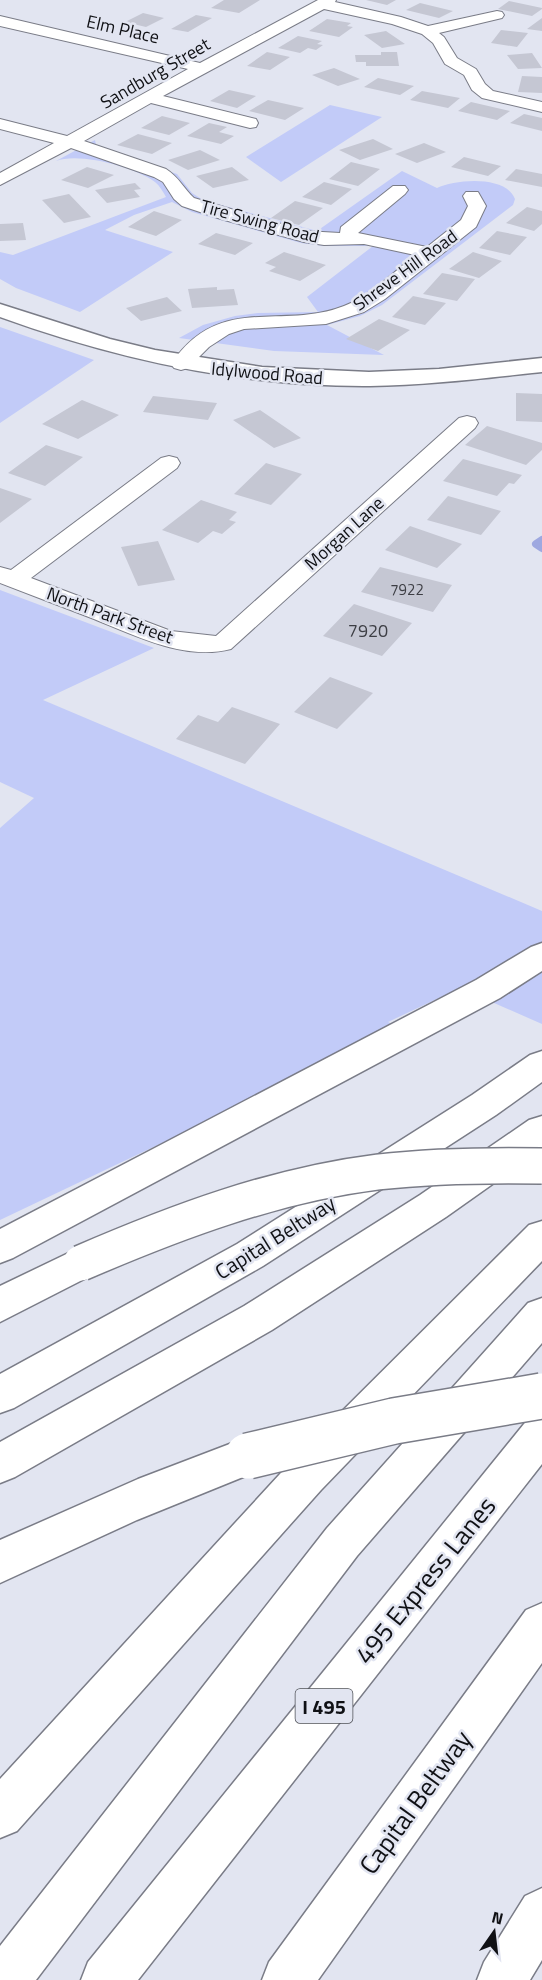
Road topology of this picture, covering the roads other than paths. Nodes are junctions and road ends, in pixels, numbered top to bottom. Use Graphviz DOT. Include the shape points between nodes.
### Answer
graph roads {
  1 [pos="326,2"];
  2 [pos="497,15"];
  3 [pos="0,21"];
  4 [pos="427,31"];
  5 [pos="201,68"];
  6 [pos="151,98"];
  7 [pos="542,107"];
  8 [pos="250,123"];
  9 [pos="0,124"];
  10 [pos="71,142"];
  11 [pos="0,180"];
  12 [pos="399,190"];
  13 [pos="472,196"];
  14 [pos="351,238"];
  15 [pos="430,253"];
  16 [pos="0,310"];
  17 [pos="181,364"];
  18 [pos="542,365"];
  19 [pos="467,423"];
  20 [pos="170,463"];
  21 [pos="7,577"];
  22 [pos="222,644"];
  23 [pos="542,955"];
  24 [pos="542,1064"];
  25 [pos="542,1130"];
  26 [pos="542,1166"];
  27 [pos="542,1236"];
  28 [pos="0,1247"];
  29 [pos="0,1305"];
  30 [pos="542,1316"];
  31 [pos="0,1395"];
  32 [pos="542,1396"];
  33 [pos="542,1432"];
  34 [pos="0,1464"];
  35 [pos="0,1562"];
  36 [pos="542,1625"];
  37 [pos="0,1814"];
  38 [pos="542,1913"];
  39 [pos="5,1980"];
  40 [pos="106,1980"];
  41 [pos="287,1980"];
  42 [pos="502,1980"];
  1 -- 4 [label="street"];
  1 -- 5 [label="street, Sandburg Street"];
  2 -- 4 [label="street"];
  3 -- 5 [label="street, Elm Place"];
  4 -- 7 [label="street" via="439,40 451,61 470,72 488,95"];
  5 -- 6 [label="street, Sandburg Street"];
  6 -- 8 [label="street"];
  6 -- 10 [label="street, Sandburg Street"];
  9 -- 10 [label="street, Tire Swing Road"];
  10 -- 11 [label="street, Sandburg Street"];
  10 -- 14 [label="street, Tire Swing Road" via="159,173 170,179 189,202 304,236"];
  12 -- 14 [label="street" via="351,228"];
  13 -- 15 [label="street, Shreve Hill Road" via="477,206 473,218"];
  14 -- 15 [label="street, Tire Swing Road" via="385,241"];
  15 -- 17 [label="street, Shreve Hill Road" via="374,298 350,311 326,317 227,326 204,339"];
  16 -- 17 [label="main road, Idylwood Road" via="81,339"];
  17 -- 18 [label="main road, Idylwood Road" via="273,376 372,379"];
  19 -- 22 [label="street, Morgan Lane"];
  20 -- 21 [label="street"];
  21 -- 22 [label="street, North Park Street" via="165,638"];
  23 -- 28 [label="main road" via="477,995"];
  24 -- 31 [label="main road, Capital Beltway" via="250,1255"];
  25 -- 34 [label="main road" via="433,1206 258,1318"];
  26 -- 29 [label="main road, bridge" via="417,1168 345,1178 209,1211 141,1236"];
  27 -- 37 [label="main road" via="306,1476"];
  30 -- 39 [label="main road" via="342,1542"];
  32 -- 35 [label="main road, bridge" via="360,1427 248,1456 93,1517"];
  33 -- 40 [label="main road, 495 Express Lanes / I 495"];
  36 -- 41 [label="main road, Capital Beltway"];
  38 -- 42 [label="main road"];
}
